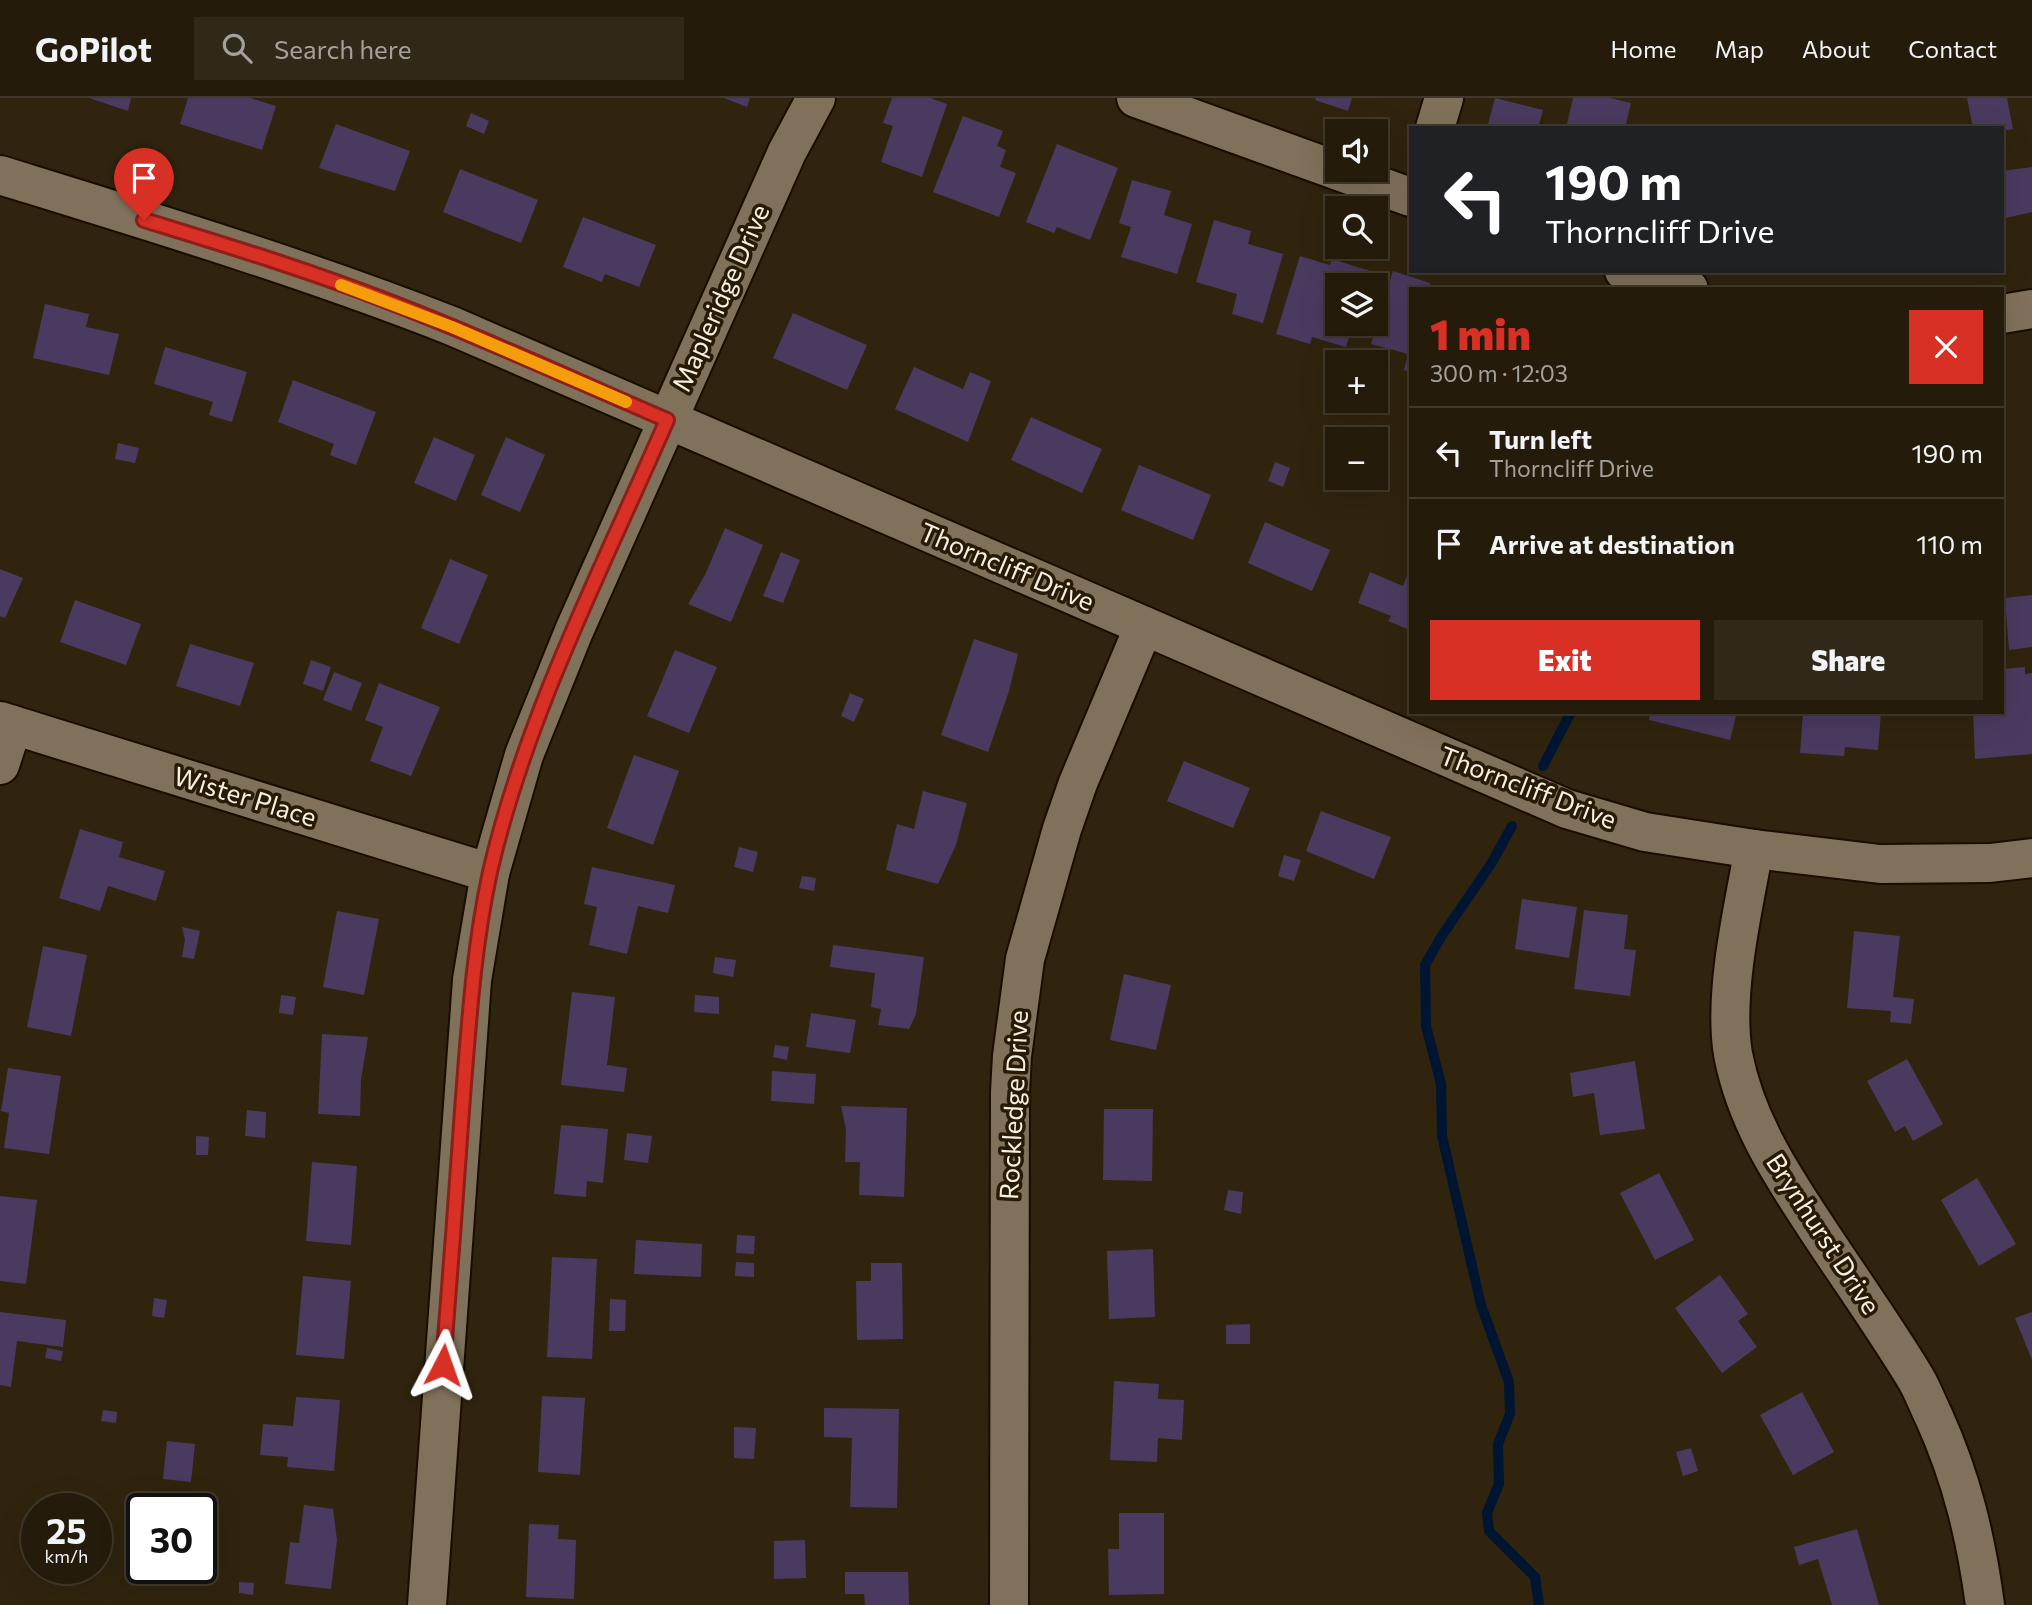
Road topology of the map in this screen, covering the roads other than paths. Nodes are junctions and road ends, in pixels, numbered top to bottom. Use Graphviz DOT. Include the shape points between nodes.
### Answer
graph roads {
  1 [pos="816,98"];
  2 [pos="1136,98"];
  3 [pos="1444,98"];
  4 [pos="1436,126"];
  5 [pos="0,175"];
  6 [pos="1409,197"];
  7 [pos="1631,273"];
  8 [pos="1682,287"];
  9 [pos="2032,309"];
  10 [pos="2004,314"];
  11 [pos="667,420"];
  12 [pos="1144,626"];
  13 [pos="6,723"];
  14 [pos="0,765"];
  15 [pos="1754,849"];
  16 [pos="2032,858"];
  17 [pos="490,873"];
  18 [pos="427,1605"];
  19 [pos="1009,1605"];
  20 [pos="1985,1605"];
  1 -- 11 [label="street, Mapleridge Drive" via="787,152"];
  2 -- 6 [label="street"];
  3 -- 4 [label="street"];
  5 -- 11 [label="street, Thorncliff Drive" via="384,300"];
  7 -- 8 [label="street"];
  9 -- 10 [label="street"];
  11 -- 12 [label="street, Thorncliff Drive"];
  11 -- 17 [label="street, Mapleridge Drive" via="524,755"];
  12 -- 15 [label="street, Thorncliff Drive" via="1567,809 1645,832"];
  12 -- 19 [label="street, Rockledge Drive" via="1062,829 1021,987 1010,1092"];
  13 -- 14 [label="street"];
  13 -- 17 [label="street, Wister Place"];
  15 -- 16 [label="street, Thorncliff Drive" via="1880,864"];
  15 -- 20 [label="street, Brynhurst Drive" via="1736,952 1731,1018 1741,1087 1778,1169 1917,1381 1963,1490"];
  17 -- 18 [label="street, Mapleridge Drive" via="472,980"];
}
